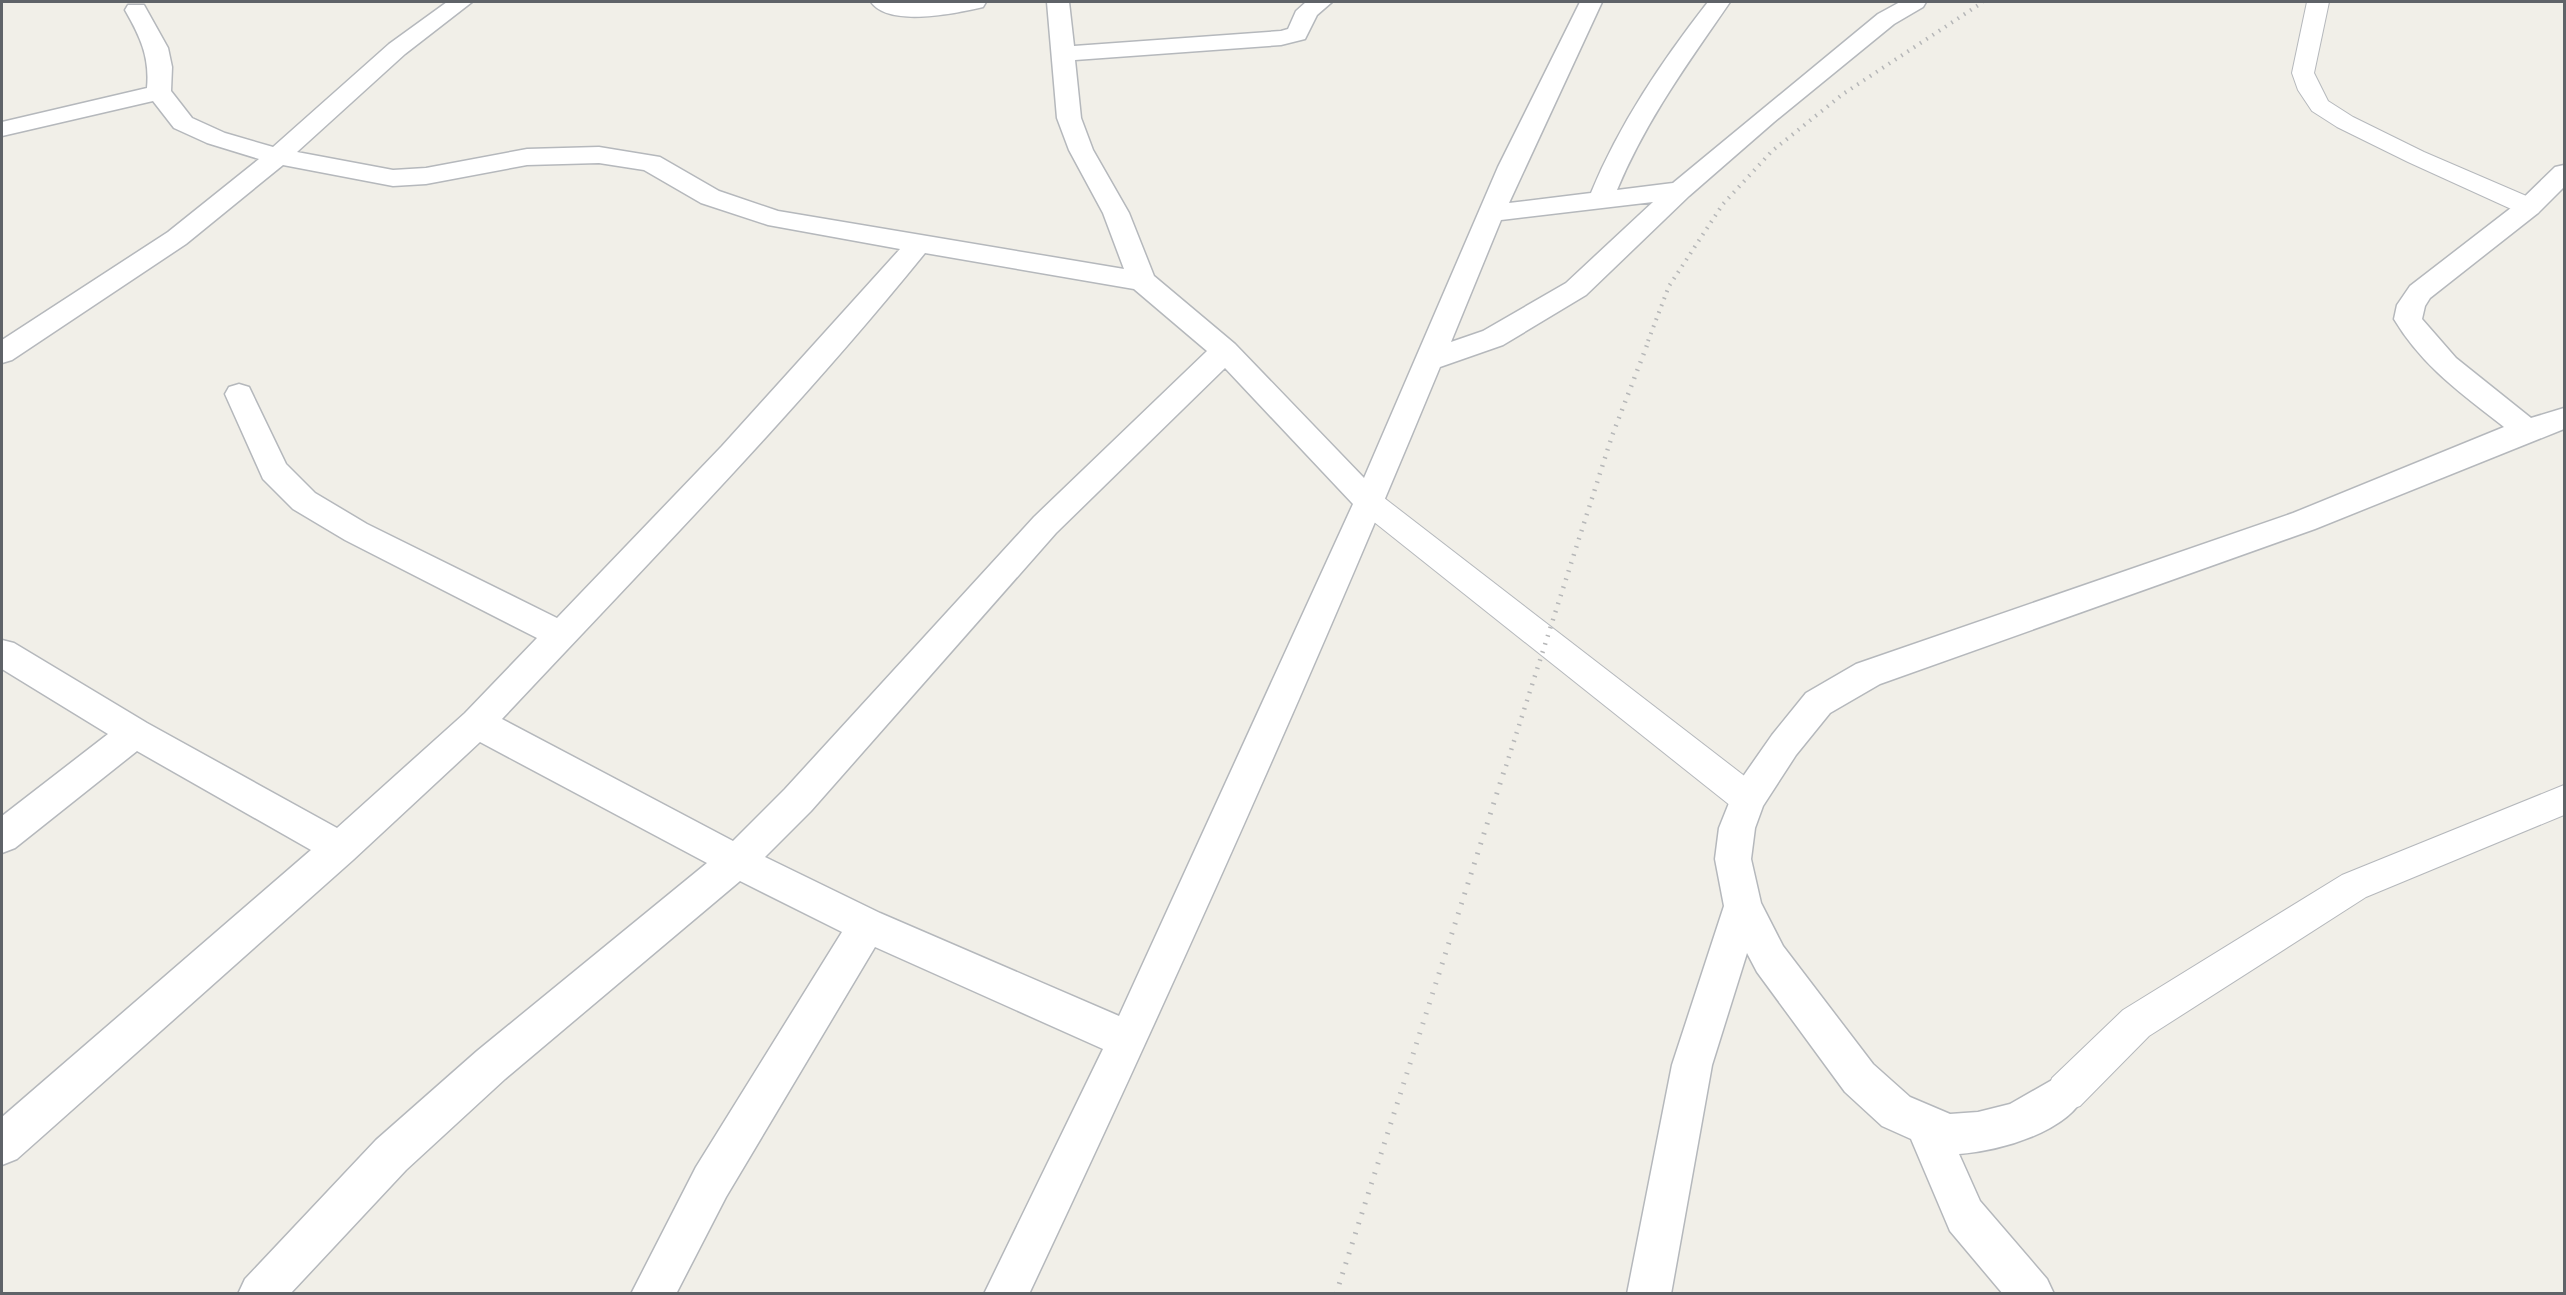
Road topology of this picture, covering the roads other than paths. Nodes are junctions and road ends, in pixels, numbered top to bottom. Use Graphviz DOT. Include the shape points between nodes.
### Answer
graph roads {
  1 [pos="461,2"];
  2 [pos="882,2"];
  3 [pos="975,2"];
  4 [pos="1058,2"];
  5 [pos="1321,2"];
  6 [pos="1591,2"];
  7 [pos="1719,2"];
  8 [pos="1915,2"];
  9 [pos="2318,2"];
  10 [pos="136,10"];
  11 [pos="1064,54"];
  12 [pos="159,92"];
  13 [pos="2,129"];
  14 [pos="278,156"];
  15 [pos="2565,172"];
  16 [pos="1680,190"];
  17 [pos="1600,201"];
  18 [pos="2529,207"];
  19 [pos="1494,213"];
  20 [pos="920,242"];
  21 [pos="1142,280"];
  22 [pos="1225,351"];
  23 [pos="2,353"];
  24 [pos="1430,360"];
  25 [pos="239,394"];
  26 [pos="2565,418"];
  27 [pos="2527,430"];
  28 [pos="1369,502"];
  29 [pos="561,635"];
  30 [pos="2,653"];
  31 [pos="477,723"];
  32 [pos="135,733"];
  33 [pos="1748,799"];
  34 [pos="2565,800"];
  35 [pos="2,837"];
  36 [pos="340,848"];
  37 [pos="737,861"];
  38 [pos="1743,906"];
  39 [pos="867,925"];
  40 [pos="1128,1040"];
  41 [pos="2066,1092"];
  42 [pos="1926,1125"];
  43 [pos="2,1144"];
  44 [pos="260,1293"];
  45 [pos="653,1293"];
  46 [pos="1006,1293"];
  47 [pos="1649,1293"];
  48 [pos="2032,1293"];
  1 -- 14 [label="street" via="397,49"];
  2 -- 3 [label="street" via="913,10 950,9"];
  4 -- 11 [label="street"];
  5 -- 11 [label="street" via="1307,11 1297,34 1281,38"];
  6 -- 19 [label="street" via="1516,156"];
  7 -- 17 [label="street" via="1646,103"];
  8 -- 16 [label="street" via="1886,19 1832,62"];
  9 -- 18 [label="lane" via="2303,73 2320,106 2416,157"];
  10 -- 12 [label="street" via="162,64"];
  11 -- 21 [label="street" via="1070,118 1080,150 1116,213"];
  12 -- 13 [label="street"];
  12 -- 14 [label="street" via="183,123 216,138"];
  14 -- 20 [label="street" via="393,178 426,176 527,157 598,154 651,163 735,207 817,226"];
  14 -- 23 [label="street" via="177,238"];
  15 -- 18 [label="street"];
  16 -- 17 [label="street"];
  16 -- 24 [label="street" via="1576,289 1493,338"];
  17 -- 19 [label="street"];
  18 -- 27 [label="street" via="2420,292 2408,319 2431,352"];
  19 -- 24 [label="street"];
  20 -- 21 [label="street"];
  20 -- 29 [label="street" via="873,300 733,454"];
  21 -- 22 [label="street"];
  22 -- 28 [label="street"];
  22 -- 37 [label="street" via="1045,525 798,800"];
  24 -- 28 [label="street"];
  25 -- 29 [label="street" via="274,471 304,501 356,532"];
  26 -- 27 [label="street"];
  27 -- 33 [label="street" via="2304,521 1868,674 1818,703"];
  28 -- 33 [label="lane"];
  28 -- 40 [label="street"];
  29 -- 31 [label="street"];
  30 -- 32 [label="street"];
  31 -- 36 [label="street"];
  31 -- 37 [label="street"];
  32 -- 35 [label="street"];
  32 -- 36 [label="street"];
  33 -- 38 [label="street" via="1737,828 1733,859"];
  34 -- 41 [label="lane" via="2354,886 2136,1023"];
  36 -- 43 [label="street"];
  37 -- 39 [label="street"];
  37 -- 44 [label="street" via="491,1065 391,1155"];
  38 -- 42 [label="street" via="1770,959 1859,1078 1896,1112"];
  38 -- 47 [label="street" via="1692,1065"];
  39 -- 40 [label="street"];
  39 -- 45 [label="street" via="711,1182"];
  40 -- 46 [label="street"];
  41 -- 42 [label="street" via="2018,1123 1950,1134"];
  42 -- 48 [label="street" via="1965,1216"];
}
